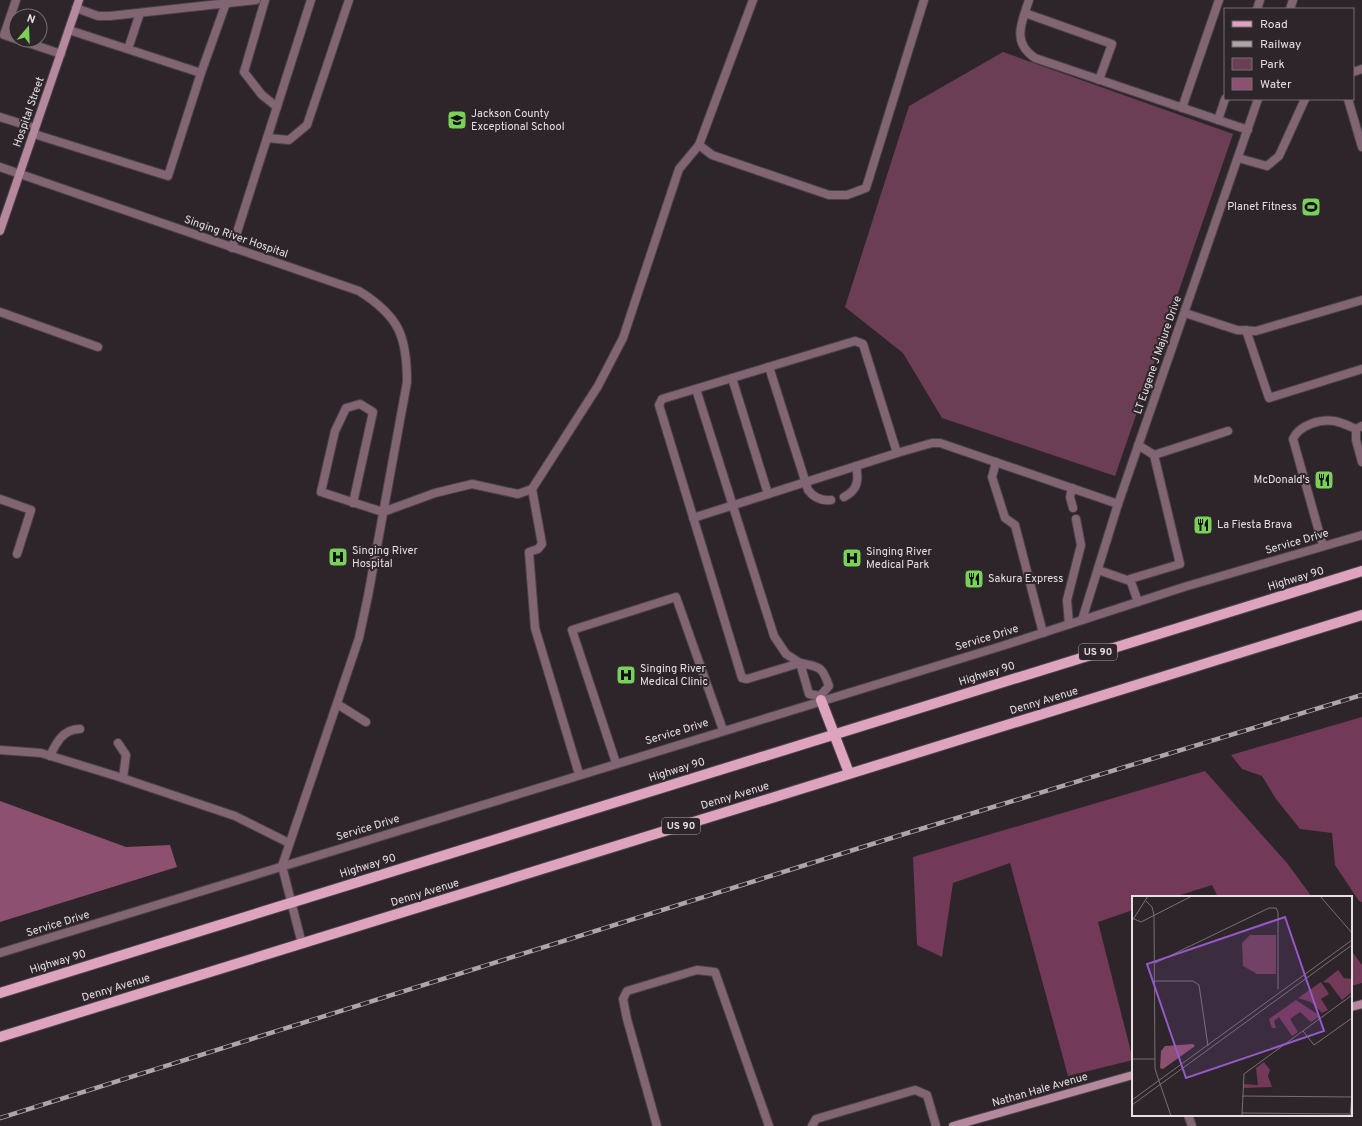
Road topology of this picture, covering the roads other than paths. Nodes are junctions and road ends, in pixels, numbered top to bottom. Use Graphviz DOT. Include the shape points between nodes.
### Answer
graph roads {
  1 [pos="79,0"];
  2 [pos="256,0"];
  3 [pos="266,0"];
  4 [pos="311,0"];
  5 [pos="349,0"];
  6 [pos="753,0"];
  7 [pos="924,0"];
  8 [pos="1029,0"];
  9 [pos="1219,0"];
  10 [pos="226,3"];
  11 [pos="76,8"];
  12 [pos="140,13"];
  13 [pos="1025,13"];
  14 [pos="8,23"];
  15 [pos="69,30"];
  16 [pos="8,36"];
  17 [pos="43,48"];
  18 [pos="128,49"];
  19 [pos="61,54"];
  20 [pos="201,73"];
  21 [pos="1099,80"];
  22 [pos="1225,100"];
  23 [pos="1258,100"];
  24 [pos="1304,100"];
  25 [pos="1348,100"];
  26 [pos="277,107"];
  27 [pos="1182,108"];
  28 [pos="0,117"];
  29 [pos="1218,120"];
  30 [pos="1248,130"];
  31 [pos="34,131"];
  32 [pos="267,138"];
  33 [pos="699,145"];
  34 [pos="1362,147"];
  35 [pos="1238,158"];
  36 [pos="0,167"];
  37 [pos="20,174"];
  38 [pos="0,231"];
  39 [pos="232,248"];
  40 [pos="1362,300"];
  41 [pos="0,312"];
  42 [pos="1185,313"];
  43 [pos="1246,330"];
  44 [pos="98,346"];
  45 [pos="769,367"];
  46 [pos="1362,369"];
  47 [pos="732,378"];
  48 [pos="696,388"];
  49 [pos="1359,428"];
  50 [pos="1228,431"];
  51 [pos="1138,445"];
  52 [pos="897,453"];
  53 [pos="1154,455"];
  54 [pos="996,462"];
  55 [pos="1362,462"];
  56 [pos="856,466"];
  57 [pos="805,482"];
  58 [pos="1072,488"];
  59 [pos="532,489"];
  60 [pos="768,494"];
  61 [pos="844,497"];
  62 [pos="0,499"];
  63 [pos="831,500"];
  64 [pos="353,503"];
  65 [pos="1118,504"];
  66 [pos="733,505"];
  67 [pos="1073,508"];
  68 [pos="383,512"];
  69 [pos="693,518"];
  70 [pos="1076,519"];
  71 [pos="1362,535"];
  72 [pos="1323,546"];
  73 [pos="16,554"];
  74 [pos="1098,570"];
  75 [pos="1362,571"];
  76 [pos="1130,581"];
  77 [pos="1138,602"];
  78 [pos="1362,615"];
  79 [pos="1082,620"];
  80 [pos="1069,624"];
  81 [pos="1043,632"];
  82 [pos="800,663"];
  83 [pos="820,698"];
  84 [pos="337,704"];
  85 [pos="366,722"];
  86 [pos="80,729"];
  87 [pos="723,730"];
  88 [pos="834,734"];
  89 [pos="118,743"];
  90 [pos="0,750"];
  91 [pos="50,756"];
  92 [pos="616,763"];
  93 [pos="850,773"];
  94 [pos="579,774"];
  95 [pos="123,778"];
  96 [pos="289,843"];
  97 [pos="282,866"];
  98 [pos="291,903"];
  99 [pos="302,944"];
  100 [pos="0,953"];
  101 [pos="0,993"];
  102 [pos="1362,1004"];
  103 [pos="1352,1007"];
  104 [pos="0,1036"];
  105 [pos="1132,1075"];
  106 [pos="1188,1116"];
  107 [pos="958,1125"];
  108 [pos="657,1126"];
  109 [pos="769,1126"];
  110 [pos="812,1126"];
  111 [pos="936,1126"];
  112 [pos="1192,1126"];
  1 -- 11 [label="street, Hospital Street"];
  2 -- 10 [label="street"];
  3 -- 26 [label="street" via="244,72 262,95"];
  4 -- 26 [label="street"];
  5 -- 32 [label="street" via="307,126 289,140"];
  6 -- 33 [label="street"];
  7 -- 33 [label="street" via="866,188 847,195 829,195 712,155"];
  8 -- 13 [label="street"];
  9 -- 27 [label="street"];
  10 -- 12 [label="street"];
  10 -- 20 [label="street"];
  11 -- 12 [label="street" via="98,16"];
  11 -- 15 [label="street, Hospital Street"];
  12 -- 18 [label="street"];
  13 -- 21 [label="street" via="1020,32 1021,42 1027,53"];
  13 -- 21 [label="street" via="1112,44"];
  14 -- 16 [label="street" via="4,35"];
  15 -- 18 [label="street"];
  15 -- 19 [label="street, Hospital Street"];
  17 -- 19 [label="street"];
  18 -- 20 [label="street"];
  19 -- 31 [label="street, Hospital Street"];
  20 -- 31 [label="street" via="168,176"];
  21 -- 27 [label="street"];
  22 -- 29 [label="street"];
  23 -- 30 [label="street, LT Eugene J Majure Drive"];
  24 -- 35 [label="street" via="1279,156 1267,166"];
  25 -- 34 [label="street"];
  26 -- 32 [label="street"];
  27 -- 29 [label="street"];
  28 -- 31 [label="street"];
  29 -- 30 [label="street"];
  30 -- 35 [label="street, LT Eugene J Majure Drive"];
  31 -- 37 [label="street, Hospital Street"];
  32 -- 39 [label="street"];
  33 -- 59 [label="street" via="679,168 624,338 598,386"];
  35 -- 42 [label="street, LT Eugene J Majure Drive"];
  36 -- 37 [label="street, Singing River Hospital"];
  37 -- 38 [label="street, Hospital Street"];
  37 -- 39 [label="street, Singing River Hospital"];
  39 -- 68 [label="street, Singing River Hospital" via="359,291 387,311 398,327 407,356 407,382"];
  40 -- 43 [label="street" via="1256,331"];
  41 -- 44 [label="street"];
  42 -- 43 [label="street" via="1237,330"];
  42 -- 51 [label="street, LT Eugene J Majure Drive"];
  43 -- 46 [label="street" via="1269,398"];
  45 -- 47 [label="street"];
  45 -- 52 [label="street" via="859,341 863,344"];
  45 -- 57 [label="street"];
  47 -- 48 [label="street"];
  47 -- 60 [label="street"];
  48 -- 66 [label="street"];
  48 -- 69 [label="street" via="662,399 659,405"];
  49 -- 55 [label="street" via="1356,440"];
  49 -- 72 [label="street" via="1335,421 1325,421 1301,428 1296,431 1293,439"];
  50 -- 53 [label="street"];
  51 -- 53 [label="street"];
  51 -- 65 [label="street, LT Eugene J Majure Drive"];
  52 -- 54 [label="street" via="936,443"];
  52 -- 56 [label="street"];
  53 -- 76 [label="street" via="1180,564"];
  54 -- 58 [label="street"];
  54 -- 81 [label="street" via="992,477 1005,518 1015,525"];
  56 -- 57 [label="street"];
  56 -- 61 [label="street" via="859,478 857,484 855,489"];
  57 -- 60 [label="street"];
  57 -- 63 [label="street" via="815,497"];
  58 -- 65 [label="street"];
  58 -- 67 [label="street" via="1070,497"];
  59 -- 68 [label="street" via="518,494 472,484 435,493"];
  59 -- 94 [label="street" via="542,544 538,549 529,552 535,628"];
  60 -- 66 [label="street"];
  62 -- 73 [label="street" via="32,510"];
  64 -- 64 [label="street" via="321,492 338,425 346,408 360,404 373,412"];
  64 -- 68 [label="street"];
  65 -- 74 [label="street, LT Eugene J Majure Drive"];
  66 -- 69 [label="street"];
  66 -- 82 [label="street" via="774,636 786,654"];
  68 -- 84 [label="street, Singing River Hospital" via="359,638"];
  69 -- 82 [label="street" via="742,678 747,679"];
  70 -- 80 [label="street" via="1081,545 1067,600"];
  71 -- 72 [label="street, Service Drive"];
  72 -- 77 [label="street, Service Drive"];
  74 -- 76 [label="street"];
  74 -- 79 [label="street, LT Eugene J Majure Drive"];
  75 -- 88 [label="main road, Highway 90 / US 90"];
  76 -- 77 [label="street"];
  77 -- 79 [label="street, Service Drive"];
  78 -- 93 [label="main road, Denny Avenue / US 90"];
  79 -- 80 [label="street, Service Drive"];
  80 -- 81 [label="street, Service Drive"];
  81 -- 83 [label="street, Service Drive"];
  82 -- 83 [label="street" via="808,694"];
  82 -- 83 [label="street" via="820,667 824,671 829,686"];
  83 -- 87 [label="street, Service Drive"];
  83 -- 88 [label="main road"];
  84 -- 85 [label="street"];
  84 -- 96 [label="street, Singing River Hospital"];
  86 -- 91 [label="street" via="62,736"];
  87 -- 92 [label="street, Service Drive"];
  87 -- 92 [label="street" via="676,597 572,630"];
  88 -- 93 [label="main road"];
  88 -- 98 [label="main road, Highway 90 / US 90"];
  89 -- 95 [label="street" via="126,755"];
  90 -- 91 [label="street"];
  91 -- 95 [label="street"];
  92 -- 94 [label="street, Service Drive"];
  93 -- 99 [label="main road, Denny Avenue / US 90"];
  94 -- 97 [label="street, Service Drive"];
  95 -- 96 [label="street" via="235,816"];
  96 -- 97 [label="street, Singing River Hospital"];
  97 -- 98 [label="street"];
  97 -- 100 [label="street, Service Drive"];
  98 -- 99 [label="street"];
  98 -- 101 [label="main road, Highway 90 / US 90"];
  99 -- 104 [label="main road, Denny Avenue / US 90"];
  102 -- 103 [label="street"];
  105 -- 107 [label="street, Nathan Hale Avenue"];
  106 -- 112 [label="street"];
  108 -- 109 [label="street" via="623,999 627,991 697,970 715,972"];
  110 -- 111 [label="street" via="816,1119 915,1090 927,1096"];
}
